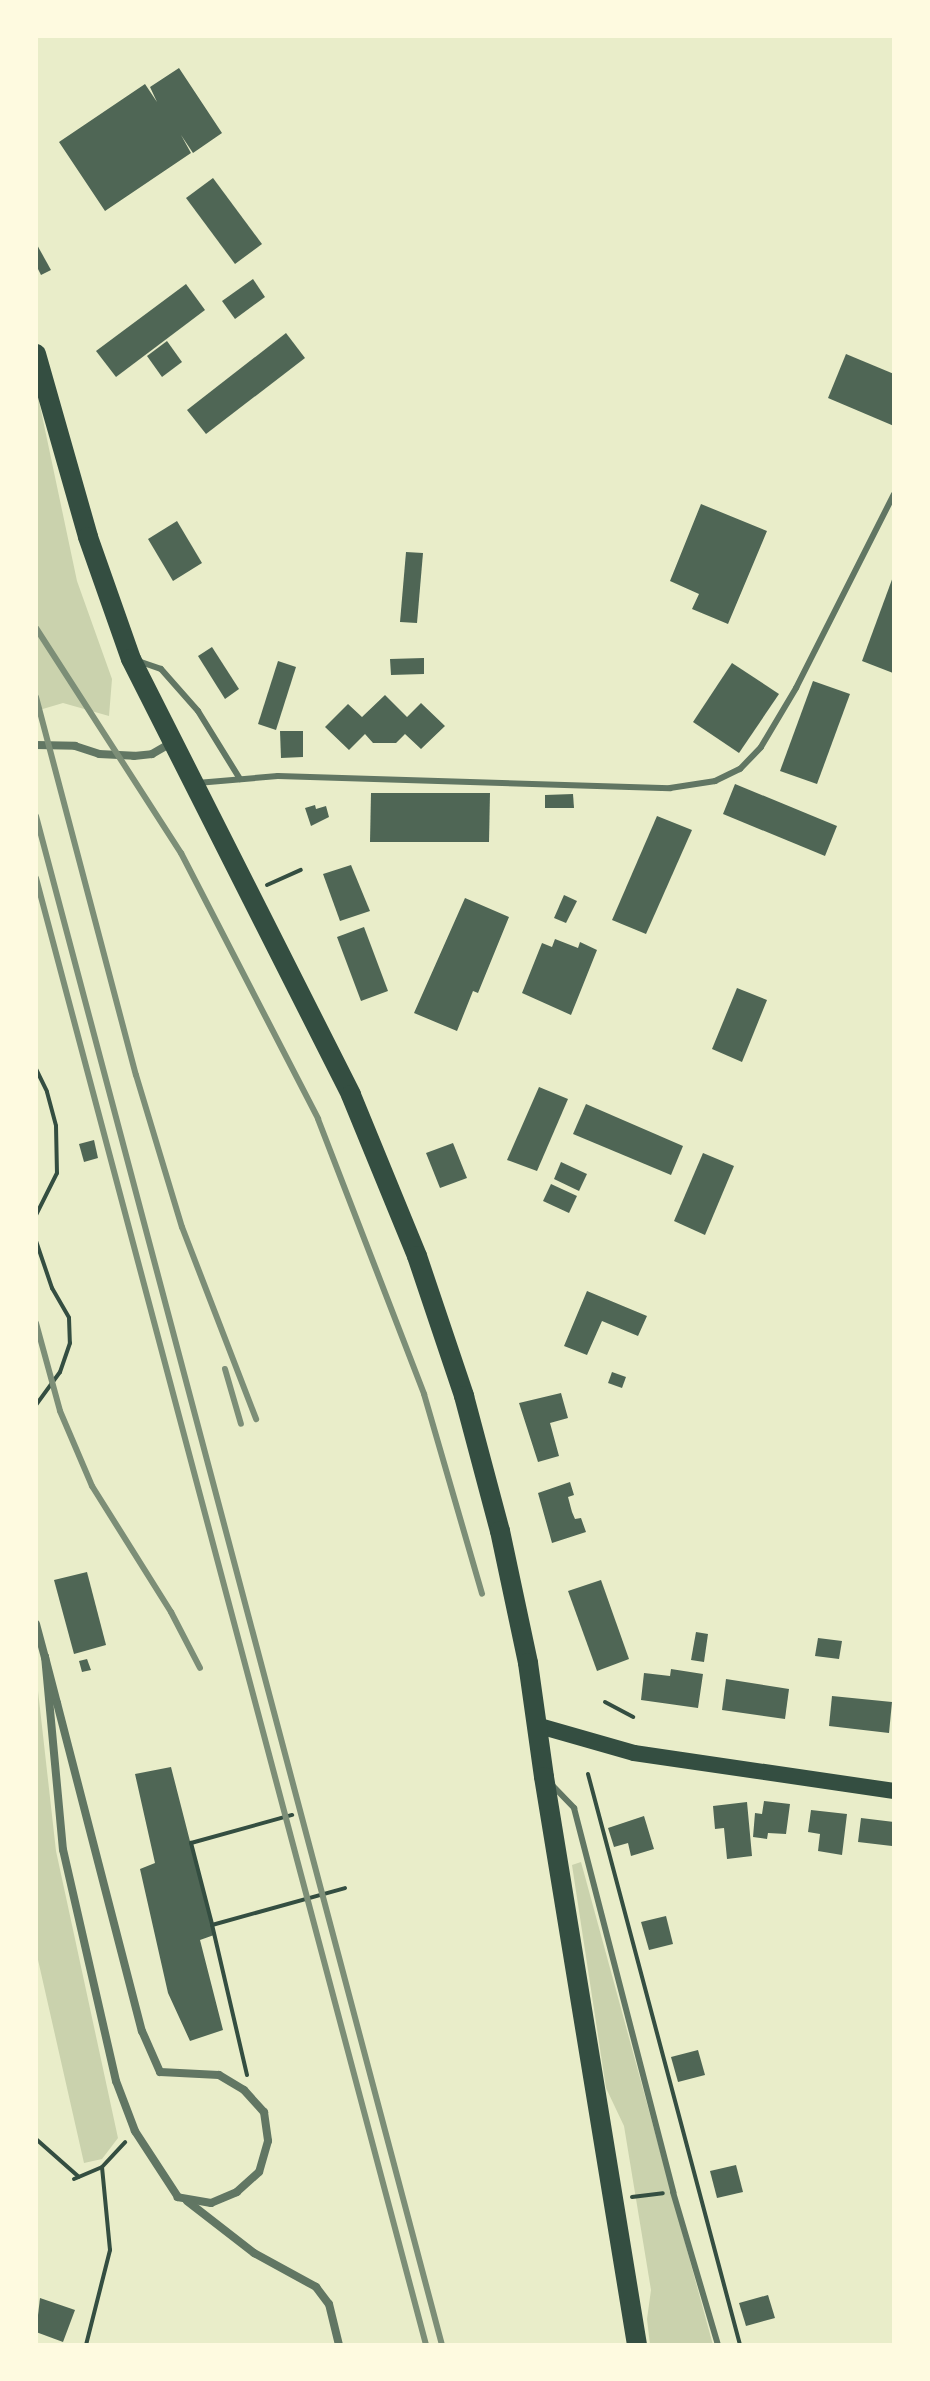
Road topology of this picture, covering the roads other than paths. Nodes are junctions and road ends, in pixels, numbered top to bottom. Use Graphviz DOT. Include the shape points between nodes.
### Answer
graph roads {
  1 [pos="36,354"];
  2 [pos="894,494"];
  3 [pos="131,659"];
  4 [pos="172,743"];
  5 [pos="36,745"];
  6 [pos="240,779"];
  7 [pos="194,783"];
  8 [pos="36,1624"];
  9 [pos="45,1657"];
  10 [pos="536,1725"];
  11 [pos="544,1777"];
  12 [pos="894,1791"];
  13 [pos="178,2197"];
  14 [pos="339,2345"];
  15 [pos="637,2345"];
  16 [pos="718,2345"];
  1 -- 3 [label="main road" via="88,537"];
  2 -- 6 [label="lane" via="761,747 740,769 715,781 670,788"];
  3 -- 4 [label="main road"];
  3 -- 6 [label="lane" via="161,669 198,711"];
  4 -- 5 [label="street" via="134,756"];
  4 -- 7 [label="main road"];
  6 -- 7 [label="lane"];
  7 -- 10 [label="main road" via="351,1095 417,1256 484,1467 528,1663"];
  8 -- 9 [label="street"];
  9 -- 13 [label="street" via="63,1850 116,2081 135,2131"];
  9 -- 13 [label="street" via="142,2031 160,2072 219,2075 240,2087 264,2112 268,2141 259,2172 237,2192 211,2203"];
  10 -- 11 [label="main road"];
  10 -- 12 [label="main road" via="634,1753"];
  11 -- 15 [label="main road"];
  11 -- 16 [label="lane" via="574,1808"];
  13 -- 14 [label="street" via="254,2253 316,2287 329,2304"];
}
